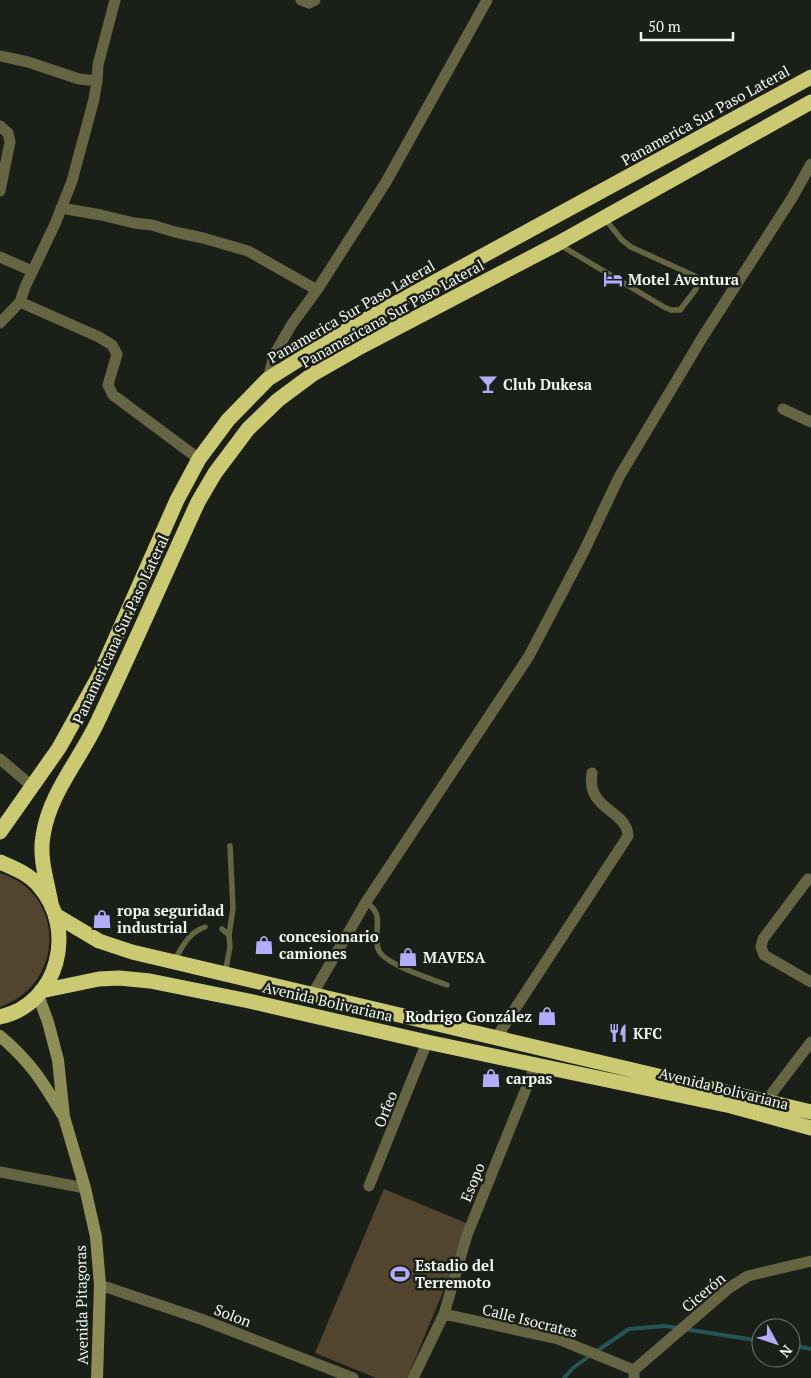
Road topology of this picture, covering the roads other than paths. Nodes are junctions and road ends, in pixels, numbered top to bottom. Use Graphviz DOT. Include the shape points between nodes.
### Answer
graph roads {
  1 [pos="115,0"];
  2 [pos="301,0"];
  3 [pos="315,0"];
  4 [pos="487,0"];
  5 [pos="0,56"];
  6 [pos="811,77"];
  7 [pos="97,81"];
  8 [pos="811,102"];
  9 [pos="0,126"];
  10 [pos="811,164"];
  11 [pos="0,191"];
  12 [pos="61,208"];
  13 [pos="604,217"];
  14 [pos="557,244"];
  15 [pos="0,257"];
  16 [pos="32,271"];
  17 [pos="317,290"];
  18 [pos="20,302"];
  19 [pos="0,323"];
  20 [pos="268,379"];
  21 [pos="783,409"];
  22 [pos="811,422"];
  23 [pos="199,459"];
  24 [pos="0,759"];
  25 [pos="592,773"];
  26 [pos="33,787"];
  27 [pos="0,832"];
  28 [pos="230,846"];
  29 [pos="0,862"];
  30 [pos="808,879"];
  31 [pos="366,902"];
  32 [pos="54,910"];
  33 [pos="205,927"];
  34 [pos="222,929"];
  35 [pos="229,935"];
  36 [pos="172,963"];
  37 [pos="224,975"];
  38 [pos="811,982"];
  39 [pos="447,985"];
  40 [pos="39,993"];
  41 [pos="312,995"];
  42 [pos="0,1016"];
  43 [pos="0,1036"];
  44 [pos="496,1038"];
  45 [pos="427,1042"];
  46 [pos="811,1042"];
  47 [pos="536,1064"];
  48 [pos="766,1101"];
  49 [pos="811,1112"];
  50 [pos="64,1117"];
  51 [pos="811,1128"];
  52 [pos="0,1172"];
  53 [pos="369,1186"];
  54 [pos="85,1188"];
  55 [pos="811,1261"];
  56 [pos="100,1285"];
  57 [pos="444,1314"];
  58 [pos="634,1374"];
  59 [pos="97,1378"];
  60 [pos="353,1378"];
  61 [pos="414,1378"];
  1 -- 7 [label="street"];
  2 -- 3 [label="street" via="309,3"];
  4 -- 17 [label="street" via="386,182"];
  5 -- 7 [label="street"];
  6 -- 20 [label="highway, Panamerica Sur Paso Lateral" via="341,333"];
  7 -- 12 [label="street" via="79,156"];
  8 -- 13 [label="highway, Panamericana Sur Paso Lateral"];
  9 -- 11 [label="street" via="8,133 10,142"];
  10 -- 31 [label="street" via="619,477 529,656"];
  12 -- 16 [label="street"];
  12 -- 17 [label="street" via="152,225 248,251"];
  13 -- 14 [label="highway, Panamericana Sur Paso Lateral"];
  13 -- 14 [label="lane" via="622,240 632,247 697,277 700,282 680,310 664,308"];
  14 -- 32 [label="highway, Panamericana Sur Paso Lateral" via="313,374 278,400 248,429 198,502 96,725 48,815 42,837 42,859"];
  15 -- 16 [label="street"];
  16 -- 18 [label="street"];
  17 -- 20 [label="street" via="274,356"];
  18 -- 19 [label="street"];
  18 -- 23 [label="street" via="112,345 117,354 108,385 113,395"];
  20 -- 23 [label="highway, Panamerica Sur Paso Lateral" via="228,420"];
  21 -- 22 [label="street"];
  23 -- 26 [label="highway, Panamerica Sur Paso Lateral" via="177,500 99,676"];
  24 -- 26 [label="street"];
  25 -- 44 [label="street" via="590,782 596,799 624,822 628,836"];
  26 -- 27 [label="highway, Panamerica Sur Paso Lateral"];
  28 -- 35 [label="lane" via="233,908"];
  29 -- 32 [label="highway" via="20,871 38,885"];
  30 -- 38 [label="street" via="763,939 761,947 764,955"];
  31 -- 39 [label="lane" via="375,908 378,916 378,950 388,961"];
  31 -- 41 [label="street"];
  32 -- 36 [label="highway, Avenida Bolivariana" via="84,934 113,947"];
  32 -- 40 [label="highway, Panamericana Sur Paso Lateral" via="60,938 58,959"];
  33 -- 36 [label="lane" via="188,937"];
  34 -- 35 [label="lane"];
  35 -- 37 [label="lane"];
  36 -- 37 [label="highway, Avenida Bolivariana"];
  37 -- 41 [label="highway, Avenida Bolivariana"];
  40 -- 42 [label="highway" via="23,1007"];
  40 -- 45 [label="highway, Avenida Bolivariana" via="99,979 150,981"];
  40 -- 50 [label="main road, Avenida Pitagoras" via="58,1060"];
  41 -- 44 [label="highway, Avenida Bolivariana"];
  43 -- 50 [label="main road, Avenida Pitagoras" via="37,1073"];
  44 -- 48 [label="highway, Avenida Bolivariana"];
  45 -- 47 [label="highway, Avenida Bolivariana"];
  45 -- 53 [label="street, Orfeo"];
  46 -- 48 [label="street"];
  47 -- 51 [label="highway, Avenida Bolivariana" via="731,1106"];
  47 -- 57 [label="street, Esopo" via="467,1235"];
  48 -- 49 [label="highway, Avenida Bolivariana"];
  50 -- 54 [label="main road, Avenida Pitagoras"];
  52 -- 54 [label="street"];
  54 -- 56 [label="main road, Avenida Pitagoras" via="96,1237"];
  55 -- 58 [label="street, Cicerón" via="748,1276 729,1288"];
  56 -- 59 [label="main road, Avenida Pitagoras"];
  56 -- 60 [label="street, Solon" via="201,1319"];
  57 -- 58 [label="street, Calle Isocrates" via="558,1339"];
  57 -- 61 [label="street, Esopo"];
}
